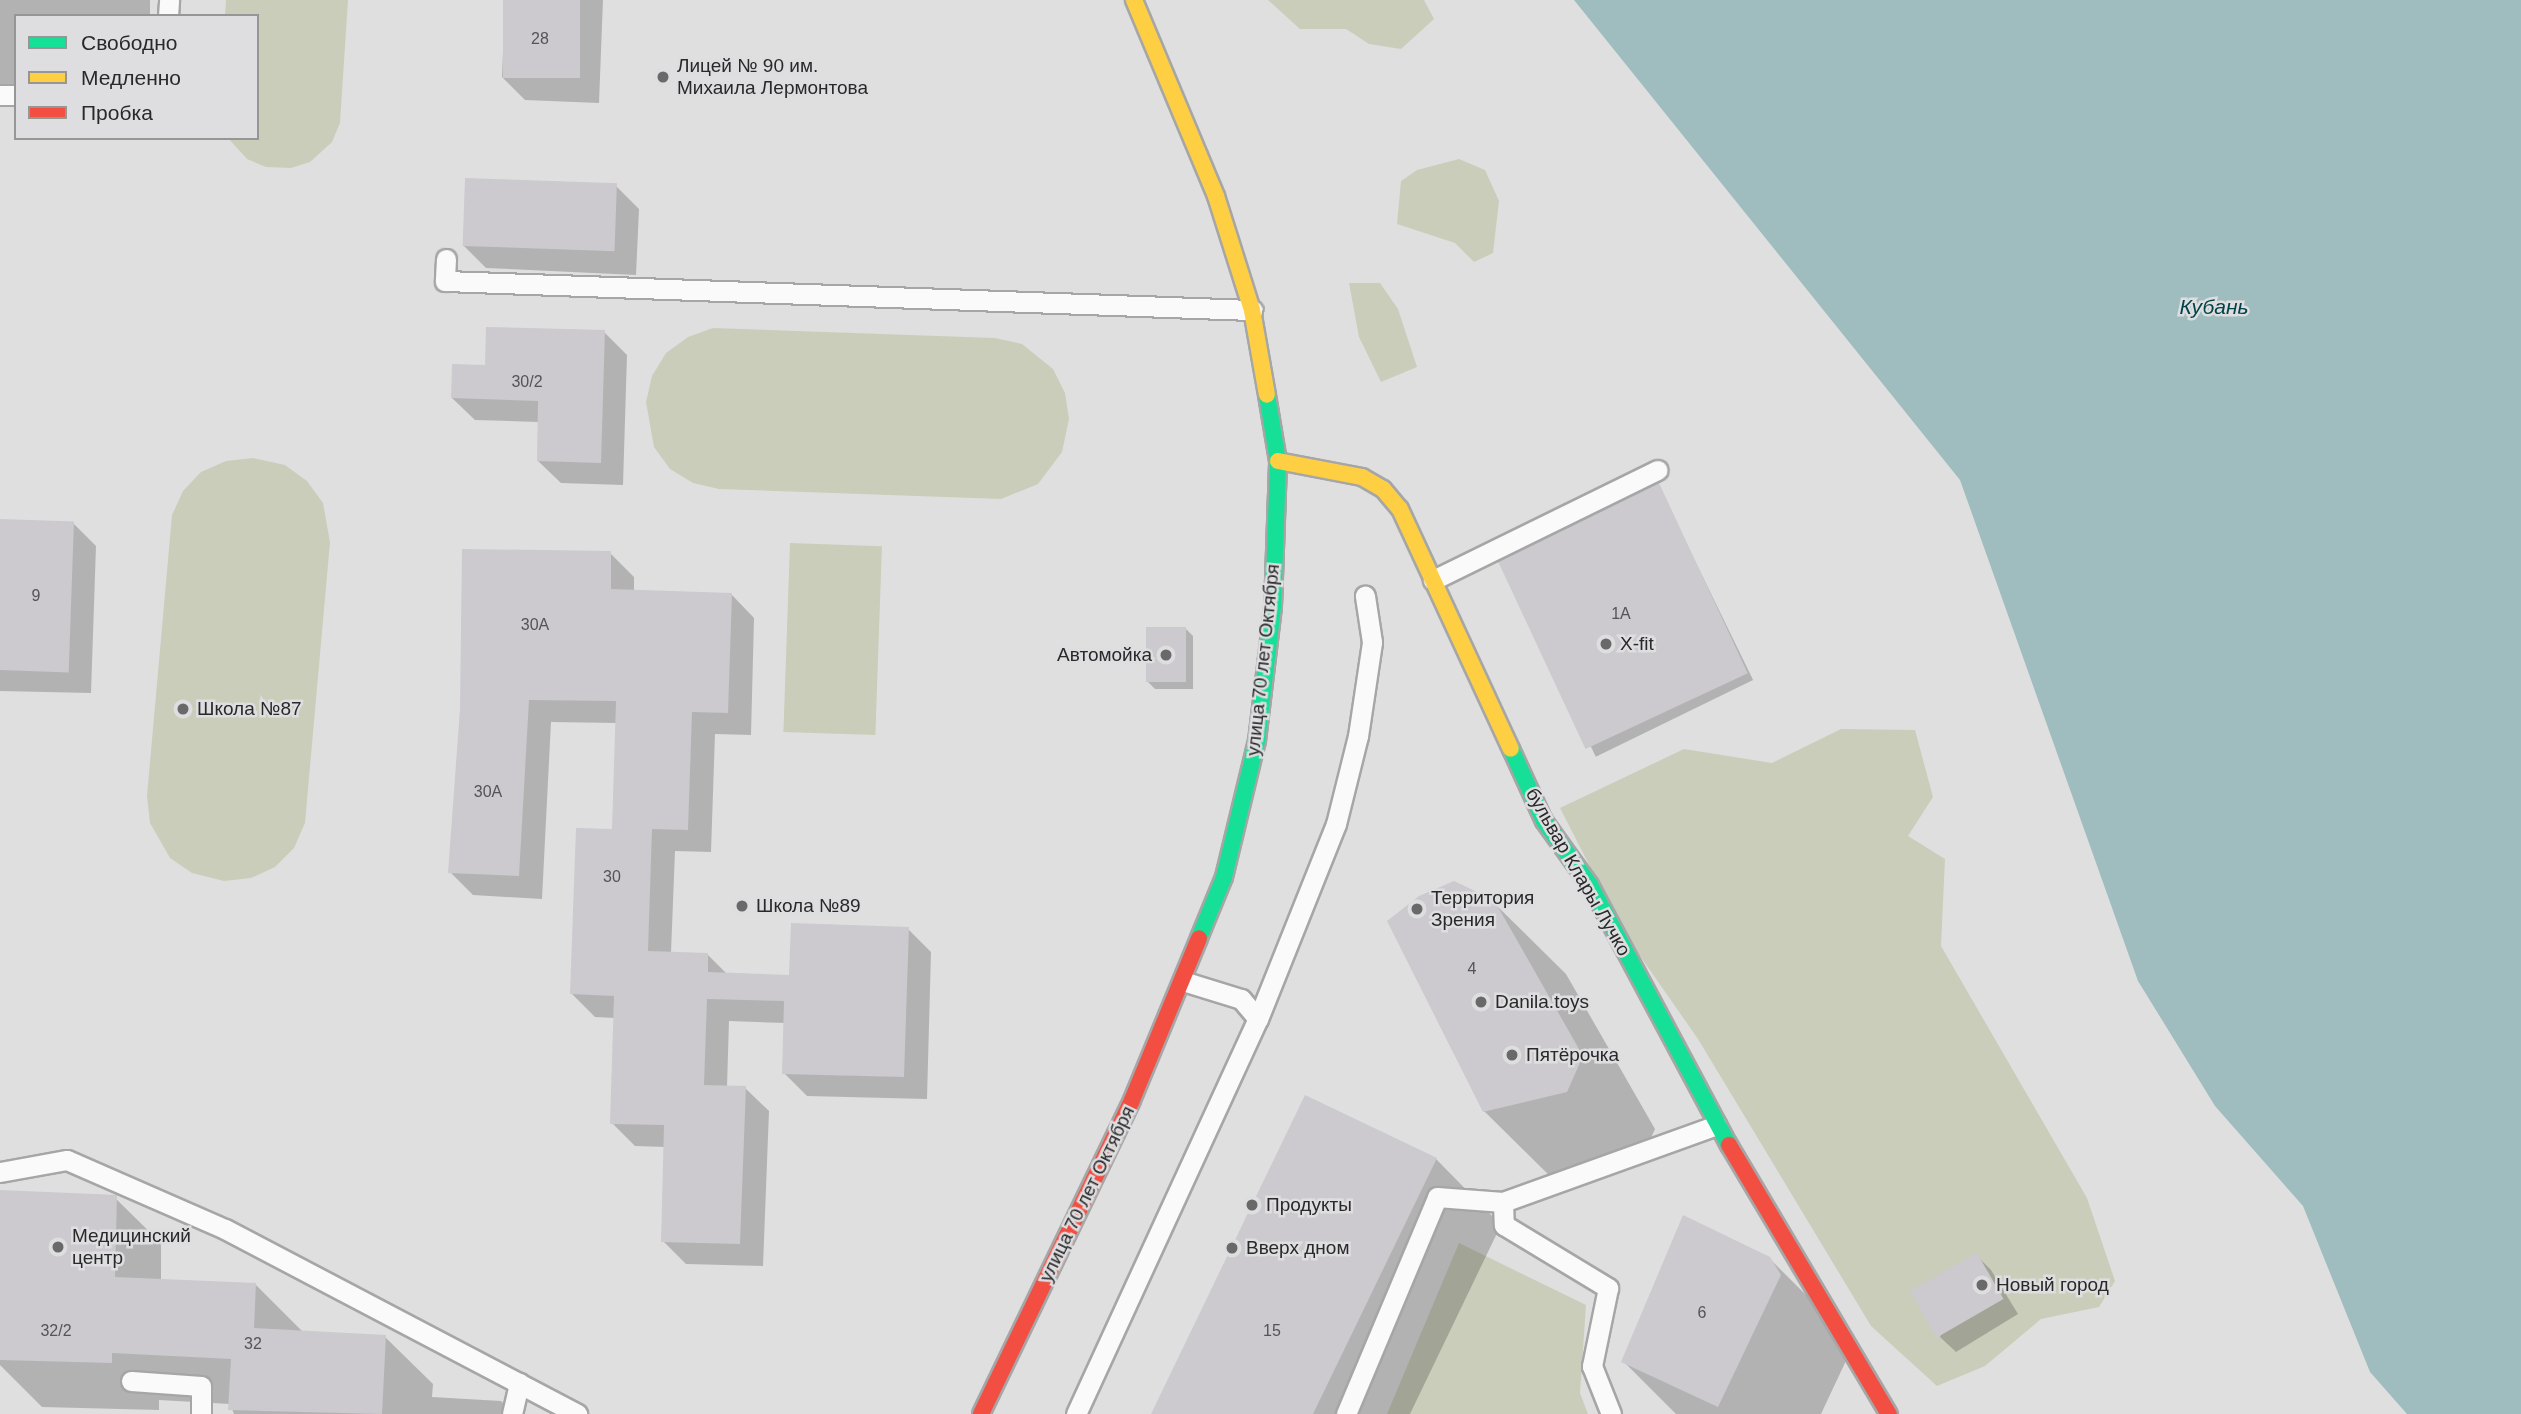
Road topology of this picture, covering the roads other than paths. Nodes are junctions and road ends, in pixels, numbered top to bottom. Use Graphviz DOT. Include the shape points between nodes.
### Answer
graph roads {
  1 [pos="1134,0"];
  2 [pos="446,260"];
  3 [pos="1252,310"];
  4 [pos="1278,461"];
  5 [pos="1658,470"];
  6 [pos="1433,580"];
  7 [pos="1365,596"];
  8 [pos="1183,981"];
  9 [pos="1258,1019"];
  10 [pos="1717,1125"];
  11 [pos="0,1172"];
  12 [pos="1503,1202"];
  13 [pos="131,1381"];
  14 [pos="519,1383"];
  15 [pos="1888,1413"];
  16 [pos="201,1414"];
  17 [pos="512,1414"];
  18 [pos="577,1414"];
  19 [pos="981,1414"];
  20 [pos="1076,1414"];
  21 [pos="1346,1414"];
  22 [pos="1611,1414"];
  1 -- 3 [label="main road, улица 70 лет Октября" via="1216,196"];
  2 -- 3 [label="lane" via="445,281"];
  3 -- 4 [label="main road, улица 70 лет Октября"];
  4 -- 6 [label="main road, бульвар Клары Лучко" via="1362,477 1383,489 1400,509"];
  4 -- 8 [label="main road, улица 70 лет Октября" via="1273,607 1257,741 1224,877"];
  5 -- 6 [label="lane"];
  6 -- 10 [label="main road, бульвар Клары Лучко" via="1544,821 1590,885"];
  7 -- 9 [label="lane" via="1372,642 1355,749 1336,824"];
  8 -- 9 [label="lane" via="1241,999"];
  8 -- 19 [label="main road, улица 70 лет Октября" via="1132,1100"];
  9 -- 20 [label="lane"];
  10 -- 12 [label="lane"];
  10 -- 15 [label="main road, бульвар Клары Лучко"];
  11 -- 14 [label="lane" via="67,1160 225,1229"];
  12 -- 21 [label="lane" via="1437,1197"];
  12 -- 22 [label="lane" via="1504,1224 1608,1287 1592,1366"];
  13 -- 16 [label="lane" via="201,1386"];
  14 -- 17 [label="lane"];
  14 -- 18 [label="lane"];
}
